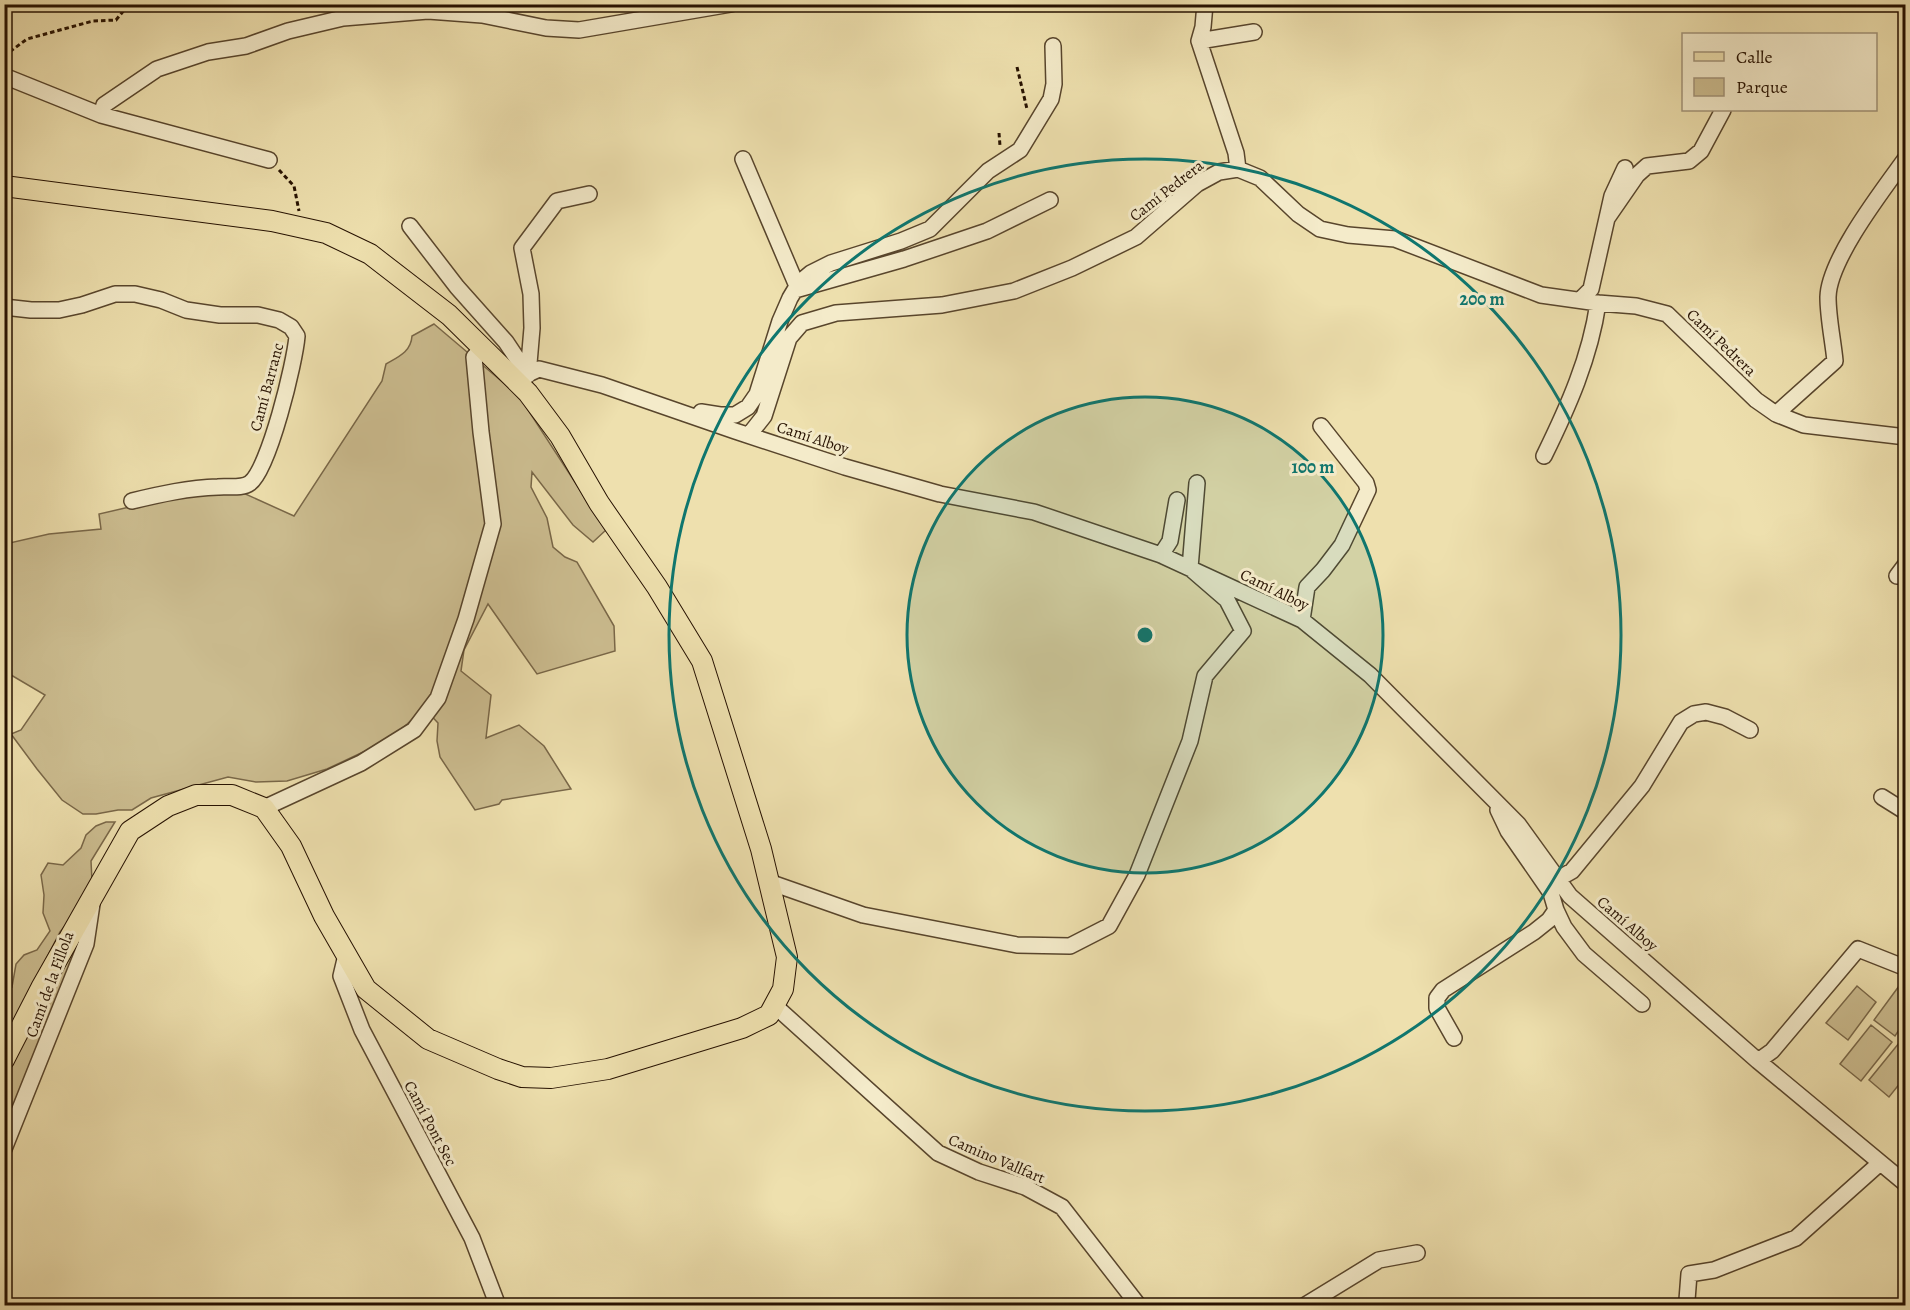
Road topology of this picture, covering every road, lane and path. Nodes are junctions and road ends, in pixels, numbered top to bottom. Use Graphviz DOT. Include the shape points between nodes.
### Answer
graph roads {
  1 [pos="129,4"];
  2 [pos="730,4"];
  3 [pos="1205,4"];
  4 [pos="1254,32"];
  5 [pos="1199,41"];
  6 [pos="1053,46"];
  7 [pos="4,56"];
  8 [pos="1017,67"];
  9 [pos="4,76"];
  10 [pos="1722,111"];
  11 [pos="100,115"];
  12 [pos="1032,132"];
  13 [pos="1905,158"];
  14 [pos="743,159"];
  15 [pos="269,160"];
  16 [pos="1625,168"];
  17 [pos="1238,169"];
  18 [pos="4,186"];
  19 [pos="589,194"];
  20 [pos="1050,200"];
  21 [pos="1608,217"];
  22 [pos="410,226"];
  23 [pos="302,228"];
  24 [pos="796,288"];
  25 [pos="1580,300"];
  26 [pos="1598,303"];
  27 [pos="4,307"];
  28 [pos="482,348"];
  29 [pos="521,377"];
  30 [pos="657,404"];
  31 [pos="1776,414"];
  32 [pos="1321,426"];
  33 [pos="749,435"];
  34 [pos="1905,437"];
  35 [pos="1544,456"];
  36 [pos="1197,483"];
  37 [pos="1178,500"];
  38 [pos="132,501"];
  39 [pos="1161,555"];
  40 [pos="1190,568"];
  41 [pos="1302,620"];
  42 [pos="1750,730"];
  43 [pos="1882,797"];
  44 [pos="1493,799"];
  45 [pos="264,808"];
  46 [pos="1905,812"];
  47 [pos="1558,879"];
  48 [pos="769,882"];
  49 [pos="93,895"];
  50 [pos="1556,910"];
  51 [pos="346,956"];
  52 [pos="1905,968"];
  53 [pos="1642,1004"];
  54 [pos="774,1005"];
  55 [pos="1454,1038"];
  56 [pos="4,1060"];
  57 [pos="1758,1061"];
  58 [pos="4,1149"];
  59 [pos="1880,1163"];
  60 [pos="1905,1184"];
  61 [pos="1417,1252"];
  62 [pos="1687,1300"];
  63 [pos="498,1305"];
  64 [pos="1139,1305"];
  65 [pos="1304,1305"];
  1 -- 7 [label="path" via="116,20 93,21 27,39"];
  2 -- 11 [label="street" via="579,30 428,11 343,18 157,69 104,105"];
  3 -- 5 [label="street"];
  4 -- 5 [label="street"];
  5 -- 17 [label="street"];
  6 -- 12 [label="street" via="1051,99"];
  8 -- 12 [label="path"];
  9 -- 11 [label="street"];
  10 -- 21 [label="street" via="1701,151 1689,161 1647,166"];
  11 -- 15 [label="street"];
  12 -- 24 [label="street" via="1020,150 988,171 930,229 831,263 810,273"];
  13 -- 31 [label="street" via="1835,268 1828,296 1835,361"];
  14 -- 24 [label="street"];
  15 -- 23 [label="path" via="294,186"];
  16 -- 21 [label="street" via="1612,196"];
  17 -- 25 [label="street, Camí Pedrera" via="1260,178 1320,229 1395,239 1541,294"];
  17 -- 33 [label="street, Camí Pedrera" via="1218,172 1197,184 1136,237 1014,291 942,304 836,313 802,323 789,338 764,416"];
  18 -- 23 [label="main road"];
  19 -- 29 [label="street" via="557,201 522,248 531,294 532,328"];
  20 -- 24 [label="street" via="987,231 904,259"];
  21 -- 25 [label="street" via="1591,289"];
  22 -- 29 [label="street" via="506,342"];
  23 -- 28 [label="main road" via="326,233 370,254 449,315"];
  24 -- 30 [label="street" via="780,321 757,394 748,407 735,415 720,415"];
  25 -- 26 [label="street, Camí Pedrera"];
  26 -- 31 [label="street, Camí Pedrera" via="1636,306 1666,314 1756,400"];
  26 -- 35 [label="street" via="1594,332 1572,398"];
  27 -- 38 [label="street, Camí Barranc" via="59,310 115,294 135,294 186,310 279,320 297,336 281,410 265,456 249,484 181,489"];
  28 -- 29 [label="main road"];
  28 -- 45 [label="street" via="474,357 493,524 438,698 414,730 361,763"];
  29 -- 30 [label="street, Camí Alboy" via="539,369"];
  29 -- 48 [label="main road" via="702,661"];
  30 -- 33 [label="street, Camí Alboy"];
  31 -- 34 [label="street, Camí Pedrera" via="1804,425"];
  32 -- 41 [label="street" via="1368,490 1342,545 1307,587"];
  33 -- 39 [label="street, Camí Alboy" via="940,494 1034,512"];
  36 -- 40 [label="street"];
  37 -- 39 [label="street" via="1170,541"];
  39 -- 40 [label="street, Camí Alboy"];
  40 -- 41 [label="street, Camí Alboy"];
  40 -- 48 [label="street" via="1227,600 1243,631 1205,676 1190,741 1137,875 1109,926 1070,946 1017,945 863,915"];
  41 -- 44 [label="street, Camí Alboy" via="1370,675"];
  42 -- 47 [label="street" via="1706,712 1681,722 1642,786 1572,871"];
  43 -- 46 [label="street"];
  44 -- 47 [label="street, Camí Alboy" via="1518,824"];
  44 -- 50 [label="street" via="1508,831 1551,892"];
  45 -- 49 [label="main road" via="232,795 196,795 168,806 130,831"];
  45 -- 51 [label="main road" via="291,846"];
  47 -- 57 [label="street, Camí Alboy" via="1570,896"];
  48 -- 54 [label="main road" via="787,957 783,989"];
  49 -- 56 [label="main road"];
  49 -- 58 [label="street, Camí de la Fillola" via="86,944"];
  50 -- 53 [label="street" via="1584,954"];
  50 -- 55 [label="street" via="1534,932 1443,990 1437,998 1437,1008"];
  51 -- 54 [label="main road" via="366,989 428,1039 522,1077 551,1078 608,1069 742,1028 770,1015"];
  51 -- 63 [label="street, Camí Pont Sec" via="341,976 362,1030 472,1238"];
  52 -- 57 [label="street" via="1858,949 1772,1051"];
  54 -- 64 [label="street, Camino Vallfart" via="938,1153 1025,1187 1062,1207"];
  57 -- 59 [label="street, Camí Alboy"];
  59 -- 60 [label="street, Camí Alboy"];
  59 -- 62 [label="street" via="1796,1238 1714,1270 1689,1274"];
  61 -- 65 [label="street" via="1379,1260"];
}
